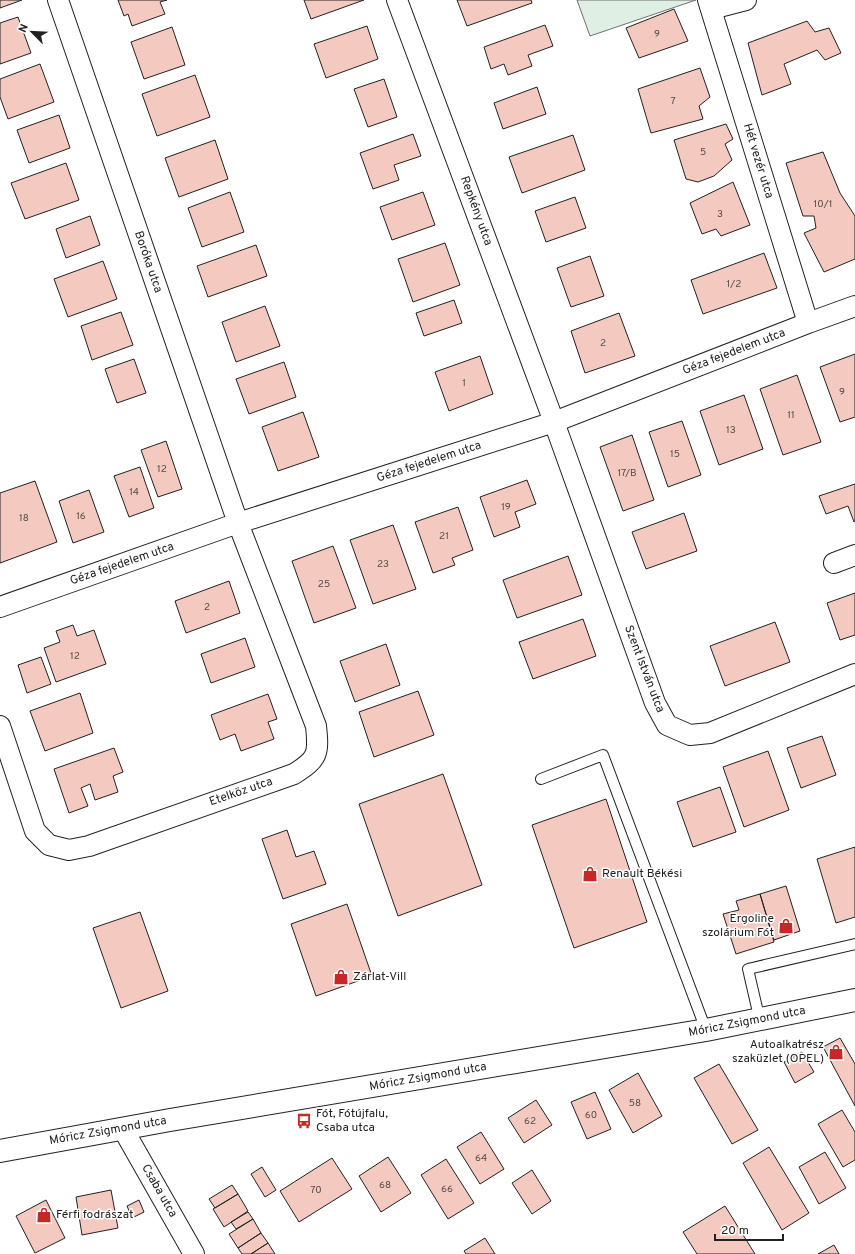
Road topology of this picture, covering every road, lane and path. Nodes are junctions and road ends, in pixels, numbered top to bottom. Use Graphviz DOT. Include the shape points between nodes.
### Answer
graph roads {
  1 [pos="58,0"];
  2 [pos="397,0"];
  3 [pos="746,0"];
  4 [pos="710,5"];
  5 [pos="855,306"];
  6 [pos="808,323"];
  7 [pos="554,422"];
  8 [pos="238,523"];
  9 [pos="855,555"];
  10 [pos="834,562"];
  11 [pos="0,607"];
  12 [pos="855,674"];
  13 [pos="0,726"];
  14 [pos="541,779"];
  15 [pos="855,944"];
  16 [pos="855,1000"];
  17 [pos="760,1020"];
  18 [pos="706,1030"];
  19 [pos="123,1129"];
  20 [pos="0,1151"];
  21 [pos="194,1254"];
  1 -- 8 [label="street, Boróka utca"];
  2 -- 7 [label="street, Repkény utca"];
  3 -- 4 [label="street"];
  4 -- 6 [label="street, Hét vezér utca"];
  5 -- 6 [label="street, Géza fejedelem utca"];
  6 -- 7 [label="street, Géza fejedelem utca"];
  7 -- 8 [label="street, Géza fejedelem utca"];
  7 -- 12 [label="street, Szent István utca" via="655,703 667,725 690,735 710,733"];
  8 -- 11 [label="street, Géza fejedelem utca"];
  8 -- 13 [label="street, Etelköz utca" via="316,726 318,746 310,764 294,774 89,846 69,850 50,845 35,831"];
  9 -- 10 [label="street"];
  14 -- 18 [label="lane" via="603,755"];
  15 -- 17 [label="lane" via="748,969"];
  16 -- 17 [label="street, Móricz Zsigmond utca"];
  17 -- 18 [label="street, Móricz Zsigmond utca"];
  18 -- 19 [label="street, Móricz Zsigmond utca"];
  19 -- 20 [label="street, Móricz Zsigmond utca"];
  19 -- 21 [label="street, Csaba utca"];
}
